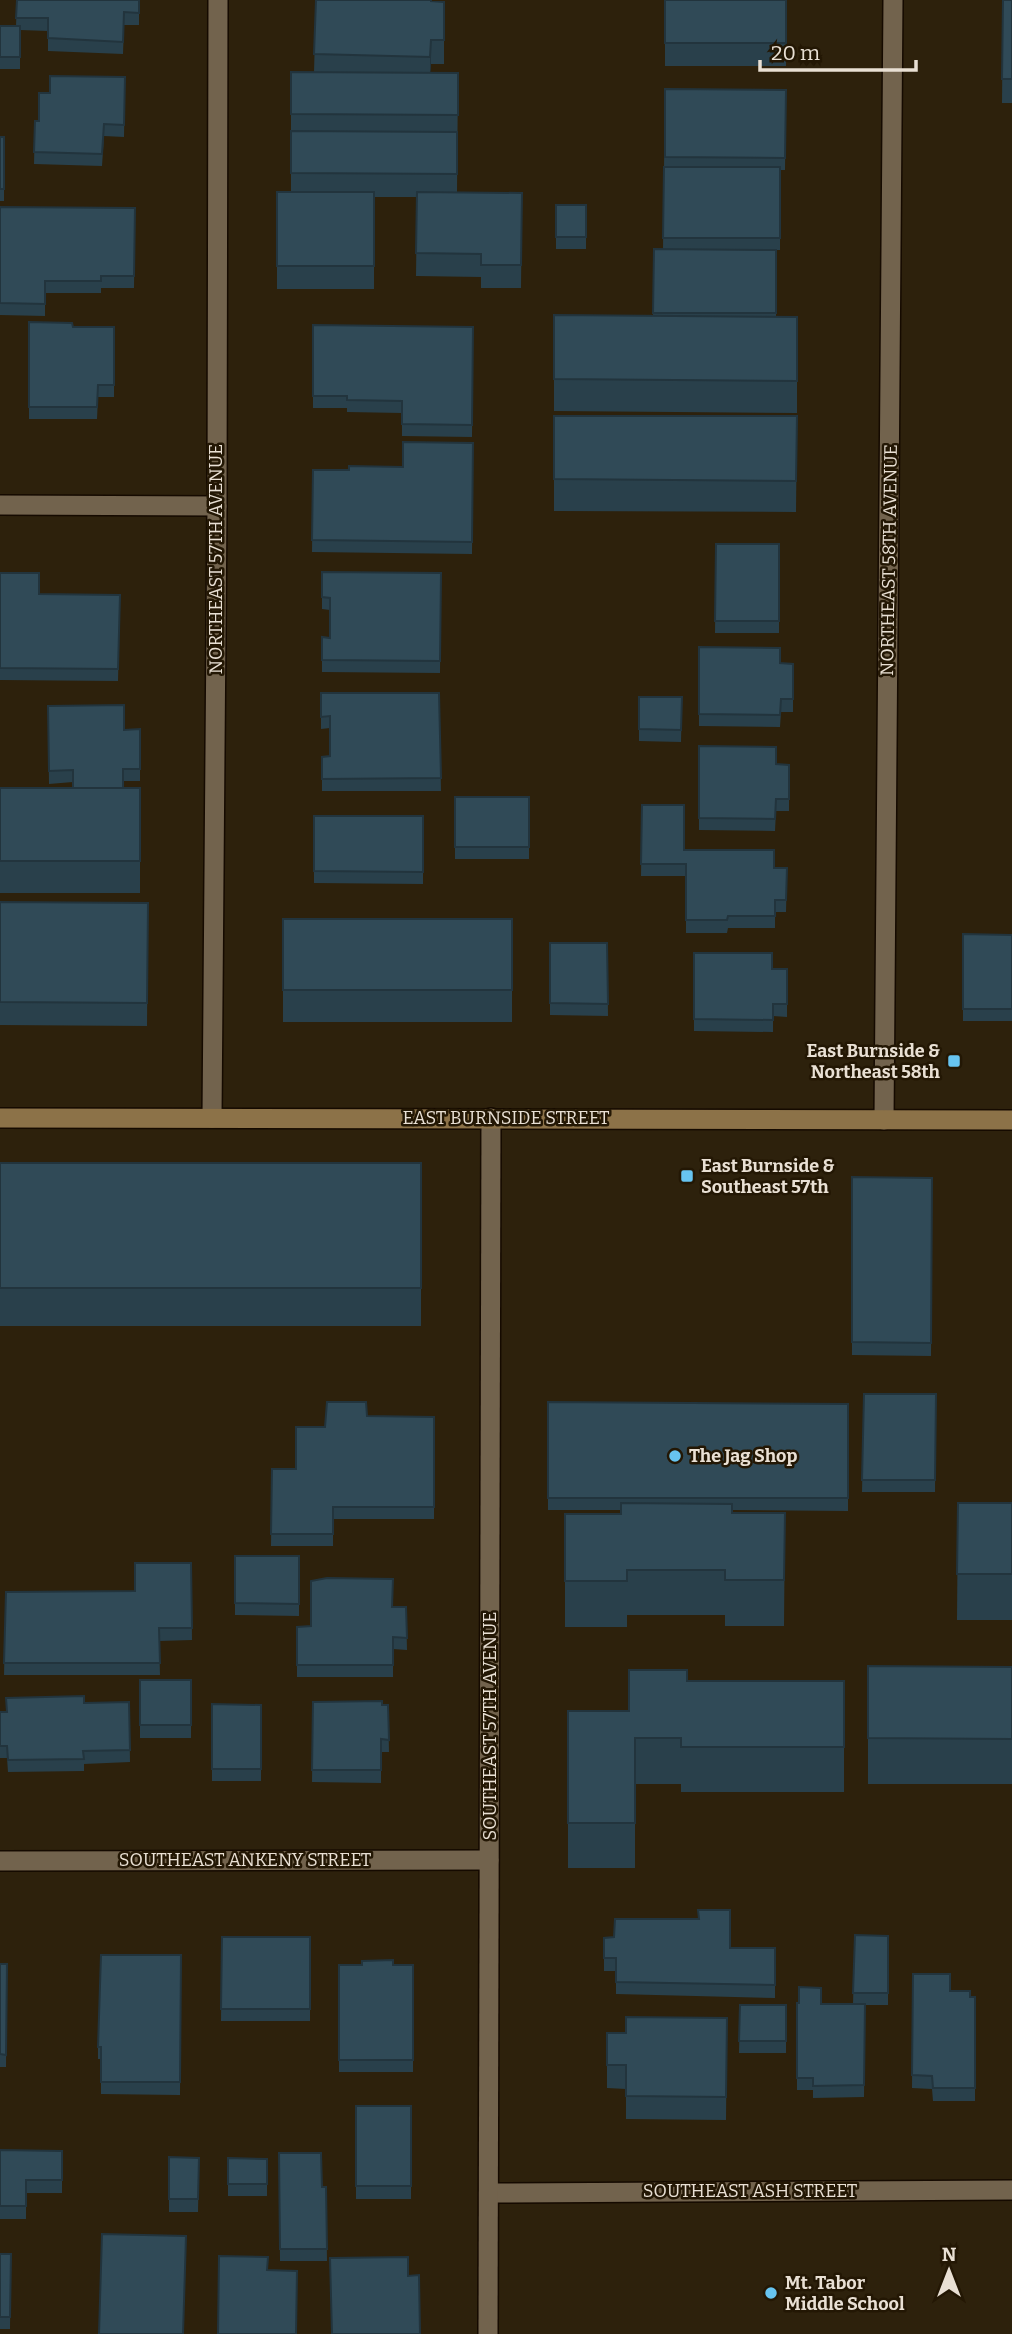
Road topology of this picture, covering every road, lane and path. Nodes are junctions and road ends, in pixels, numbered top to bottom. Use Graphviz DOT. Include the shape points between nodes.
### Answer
graph roads {
  1 [pos="218,0"];
  2 [pos="893,0"];
  3 [pos="0,505"];
  4 [pos="217,506"];
  5 [pos="0,1118"];
  6 [pos="212,1118"];
  7 [pos="491,1118"];
  8 [pos="1012,1119"];
  9 [pos="884,1120"];
  10 [pos="489,1860"];
  11 [pos="0,1861"];
  12 [pos="1012,2190"];
  13 [pos="489,2193"];
  14 [pos="488,2334"];
  1 -- 4 [label="street, NORTHEAST 57TH AVENUE"];
  2 -- 9 [label="street, NORTHEAST 58TH AVENUE"];
  3 -- 4 [label="street"];
  4 -- 6 [label="street, NORTHEAST 57TH AVENUE"];
  5 -- 6 [label="main road, EAST BURNSIDE STREET"];
  6 -- 7 [label="main road, EAST BURNSIDE STREET"];
  7 -- 9 [label="main road, EAST BURNSIDE STREET"];
  7 -- 10 [label="street, SOUTHEAST 57TH AVENUE"];
  8 -- 9 [label="main road, EAST BURNSIDE STREET"];
  10 -- 11 [label="street, SOUTHEAST ANKENY STREET"];
  10 -- 13 [label="street, SOUTHEAST 57TH AVENUE"];
  12 -- 13 [label="street, SOUTHEAST ASH STREET"];
  13 -- 14 [label="street, SOUTHEAST 57TH AVENUE"];
}
